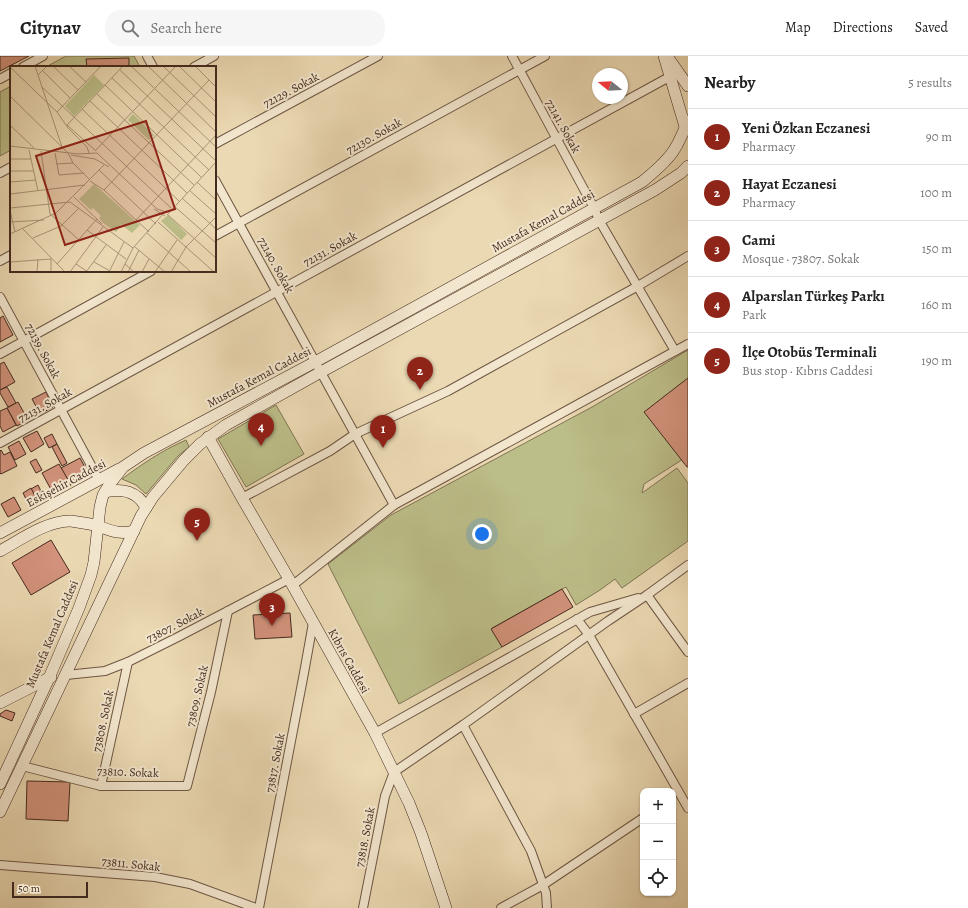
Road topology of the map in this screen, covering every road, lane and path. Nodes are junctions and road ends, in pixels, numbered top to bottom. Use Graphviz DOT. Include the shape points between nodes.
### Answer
graph roads {
  1 [pos="43,56"];
  2 [pos="147,56"];
  3 [pos="214,56"];
  4 [pos="378,56"];
  5 [pos="512,56"];
  6 [pos="544,56"];
  7 [pos="666,56"];
  8 [pos="25,66"];
  9 [pos="152,66"];
  10 [pos="196,66"];
  11 [pos="519,70"];
  12 [pos="10,74"];
  13 [pos="671,76"];
  14 [pos="0,79"];
  15 [pos="688,86"];
  16 [pos="687,128"];
  17 [pos="556,139"];
  18 [pos="216,143"];
  19 [pos="688,166"];
  20 [pos="10,168"];
  21 [pos="0,173"];
  22 [pos="216,182"];
  23 [pos="594,208"];
  24 [pos="599,220"];
  25 [pos="239,223"];
  26 [pos="216,235"];
  27 [pos="10,256"];
  28 [pos="688,256"];
  29 [pos="0,261"];
  30 [pos="149,272"];
  31 [pos="638,286"];
  32 [pos="277,292"];
  33 [pos="0,297"];
  34 [pos="24,341"];
  35 [pos="688,344"];
  36 [pos="674,351"];
  37 [pos="0,354"];
  38 [pos="318,367"];
  39 [pos="61,410"];
  40 [pos="355,434"];
  41 [pos="208,438"];
  42 [pos="0,444"];
  43 [pos="123,467"];
  44 [pos="99,480"];
  45 [pos="105,492"];
  46 [pos="242,498"];
  47 [pos="394,505"];
  48 [pos="146,508"];
  49 [pos="98,526"];
  50 [pos="134,531"];
  51 [pos="0,533"];
  52 [pos="0,551"];
  53 [pos="688,564"];
  54 [pos="291,582"];
  55 [pos="647,595"];
  56 [pos="228,611"];
  57 [pos="577,619"];
  58 [pos="313,623"];
  59 [pos="589,635"];
  60 [pos="688,652"];
  61 [pos="128,662"];
  62 [pos="66,675"];
  63 [pos="49,678"];
  64 [pos="688,683"];
  65 [pos="1,702"];
  66 [pos="634,714"];
  67 [pos="463,725"];
  68 [pos="374,733"];
  69 [pos="22,766"];
  70 [pos="394,772"];
  71 [pos="0,784"];
  72 [pos="101,786"];
  73 [pos="187,786"];
  74 [pos="681,796"];
  75 [pos="676,799"];
  76 [pos="688,808"];
  77 [pos="0,812"];
  78 [pos="640,820"];
  79 [pos="0,864"];
  80 [pos="543,885"];
  81 [pos="256,908"];
  82 [pos="259,908"];
  83 [pos="363,908"];
  84 [pos="446,908"];
  85 [pos="501,908"];
  86 [pos="547,908"];
  1 -- 8 [label="street"];
  2 -- 9 [label="street"];
  3 -- 10 [label="street"];
  4 -- 18 [label="street, 72129. Sokak"];
  5 -- 11 [label="street, 72141. Sokak"];
  6 -- 11 [label="street, 72130. Sokak"];
  7 -- 13 [label="main road"];
  7 -- 15 [label="main road"];
  11 -- 17 [label="street, 72141. Sokak"];
  11 -- 25 [label="street, 72130. Sokak"];
  12 -- 14 [label="street"];
  13 -- 16 [label="main road"];
  13 -- 17 [label="street, 72131. Sokak"];
  16 -- 23 [label="main road, Mustafa Kemal Caddesi" via="673,152 652,174"];
  17 -- 23 [label="street, 72141. Sokak"];
  17 -- 32 [label="street, 72131. Sokak"];
  19 -- 24 [label="main road, Mustafa Kemal Caddesi" via="655,190"];
  20 -- 21 [label="street"];
  22 -- 25 [label="street, 72140. Sokak"];
  23 -- 24 [label="street, 72141. Sokak"];
  23 -- 38 [label="main road, Mustafa Kemal Caddesi"];
  24 -- 31 [label="street, 72141. Sokak"];
  24 -- 38 [label="main road, Mustafa Kemal Caddesi"];
  25 -- 26 [label="street, 72130. Sokak"];
  25 -- 32 [label="street, 72140. Sokak"];
  27 -- 29 [label="street"];
  28 -- 31 [label="street"];
  30 -- 34 [label="street"];
  31 -- 36 [label="street, 72141. Sokak"];
  31 -- 40 [label="street" via="448,391"];
  32 -- 38 [label="street, 72140. Sokak"];
  32 -- 39 [label="street, 72131. Sokak"];
  33 -- 34 [label="street, 72139. Sokak"];
  34 -- 37 [label="street"];
  34 -- 39 [label="street, 72139. Sokak"];
  35 -- 36 [label="street, 73807. Sokak"];
  36 -- 47 [label="street, 73807. Sokak"];
  38 -- 40 [label="street, 72140. Sokak"];
  38 -- 41 [label="main road, Mustafa Kemal Caddesi"];
  38 -- 43 [label="main road, Mustafa Kemal Caddesi" via="144,453"];
  39 -- 42 [label="street, 72131. Sokak"];
  39 -- 44 [label="street, 72139. Sokak"];
  40 -- 46 [label="street" via="330,451"];
  40 -- 47 [label="street, 72140. Sokak"];
  41 -- 46 [label="main road, Kıbrıs Caddesi"];
  41 -- 48 [label="main road, Mustafa Kemal Caddesi" via="167,479"];
  43 -- 44 [label="main road, Eskişehir Caddesi"];
  43 -- 45 [label="main road, Mustafa Kemal Caddesi"];
  44 -- 51 [label="main road, Eskişehir Caddesi"];
  45 -- 48 [label="main road" via="124,490 137,496"];
  45 -- 49 [label="main road, Mustafa Kemal Caddesi"];
  46 -- 54 [label="main road, Kıbrıs Caddesi"];
  47 -- 54 [label="street, 73807. Sokak"];
  48 -- 50 [label="main road, Mustafa Kemal Caddesi"];
  49 -- 50 [label="main road" via="116,532"];
  49 -- 52 [label="main road" via="71,521 56,523"];
  49 -- 63 [label="main road, Mustafa Kemal Caddesi" via="94,562 80,608"];
  50 -- 62 [label="main road, Mustafa Kemal Caddesi"];
  53 -- 55 [label="street"];
  54 -- 56 [label="street, 73807. Sokak"];
  54 -- 58 [label="main road, Kıbrıs Caddesi"];
  55 -- 57 [label="street" via="590,612"];
  55 -- 59 [label="street"];
  55 -- 60 [label="street"];
  56 -- 61 [label="street, 73807. Sokak"];
  56 -- 73 [label="street, 73809. Sokak"];
  57 -- 59 [label="street"];
  57 -- 68 [label="street"];
  58 -- 68 [label="main road, Kıbrıs Caddesi"];
  58 -- 82 [label="street, 73817. Sokak"];
  59 -- 66 [label="street"];
  59 -- 67 [label="street"];
  61 -- 62 [label="street, 73807. Sokak" via="105,671"];
  61 -- 72 [label="street, 73808. Sokak"];
  62 -- 63 [label="main road"];
  62 -- 69 [label="main road, Mustafa Kemal Caddesi"];
  63 -- 65 [label="main road"];
  63 -- 71 [label="main road, Mustafa Kemal Caddesi"];
  64 -- 66 [label="street"];
  66 -- 74 [label="street"];
  67 -- 70 [label="street"];
  67 -- 80 [label="street" via="530,851"];
  68 -- 70 [label="main road, Kıbrıs Caddesi"];
  69 -- 72 [label="street, 73810. Sokak"];
  69 -- 77 [label="main road, Mustafa Kemal Caddesi"];
  70 -- 83 [label="street, 73818. Sokak" via="385,796"];
  70 -- 84 [label="main road, Kıbrıs Caddesi" via="421,833"];
  72 -- 73 [label="street, 73810. Sokak"];
  74 -- 75 [label="street"];
  74 -- 76 [label="street"];
  78 -- 80 [label="street"];
  79 -- 81 [label="street, 73811. Sokak" via="155,877 190,884"];
  80 -- 85 [label="street"];
  80 -- 86 [label="street"];
}
